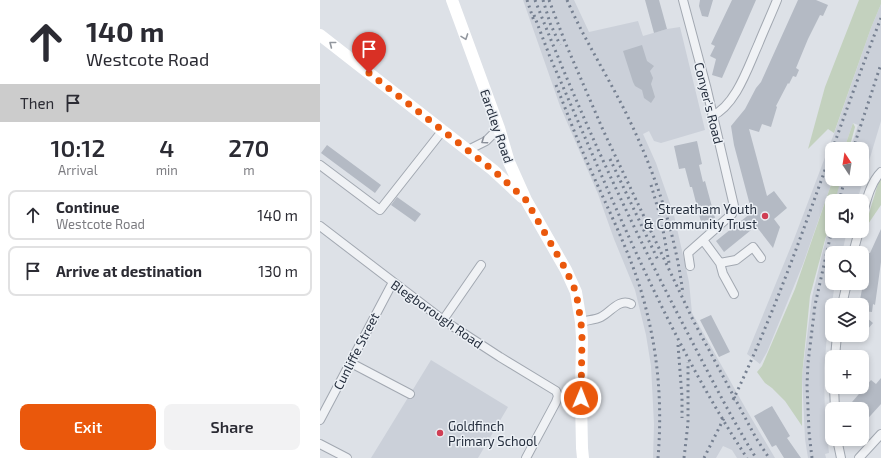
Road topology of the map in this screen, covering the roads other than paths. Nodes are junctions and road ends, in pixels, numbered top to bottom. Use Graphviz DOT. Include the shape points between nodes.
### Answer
graph roads {
  1 [pos="452,0"];
  2 [pos="683,0"];
  3 [pos="777,0"];
  4 [pos="320,35"];
  5 [pos="712,116"];
  6 [pos="498,128"];
  7 [pos="443,130"];
  8 [pos="468,150"];
  9 [pos="320,165"];
  10 [pos="881,172"];
  11 [pos="869,194"];
  12 [pos="526,200"];
  13 [pos="320,226"];
  14 [pos="702,240"];
  15 [pos="761,258"];
  16 [pos="720,263"];
  17 [pos="481,265"];
  18 [pos="690,266"];
  19 [pos="393,282"];
  20 [pos="734,294"];
  21 [pos="631,304"];
  22 [pos="443,320"];
  23 [pos="581,322"];
  24 [pos="351,363"];
  25 [pos="410,394"];
  26 [pos="320,420"];
  27 [pos="881,434"];
  28 [pos="320,444"];
  29 [pos="838,446"];
  30 [pos="346,458"];
  31 [pos="526,458"];
  32 [pos="583,458"];
  33 [pos="841,458"];
  34 [pos="859,458"];
  1 -- 6 [label="street, Eardley Road, one-way"];
  2 -- 5 [label="street, Conyer's Road"];
  3 -- 5 [label="street" via="743,81 726,106"];
  7 -- 4 [label="street, one-way"];
  5 -- 14 [label="street, Conyer's Road" via="734,206 732,214"];
  6 -- 8 [label="street, one-way" via="486,141"];
  6 -- 12 [label="street, Eardley Road" via="509,162"];
  7 -- 8 [label="street"];
  7 -- 9 [label="street" via="380,210"];
  8 -- 12 [label="street"];
  10 -- 11 [label="street"];
  12 -- 23 [label="street, Eardley Road" via="576,292"];
  13 -- 19 [label="street, Blegborough Road"];
  14 -- 16 [label="street"];
  14 -- 18 [label="street" via="688,253"];
  15 -- 16 [label="street" via="753,247 736,260"];
  16 -- 20 [label="street"];
  17 -- 22 [label="street"];
  19 -- 22 [label="street, Blegborough Road"];
  19 -- 24 [label="street, Cunliffe Street"];
  21 -- 23 [label="street" via="621,302 599,318"];
  22 -- 31 [label="street, Blegborough Road" via="556,391 558,396"];
  23 -- 32 [label="street, Eardley Road"];
  24 -- 25 [label="street"];
  24 -- 26 [label="street, Cunliffe Street"];
  27 -- 34 [label="street"];
  28 -- 30 [label="street"];
  29 -- 33 [label="street"];
}
